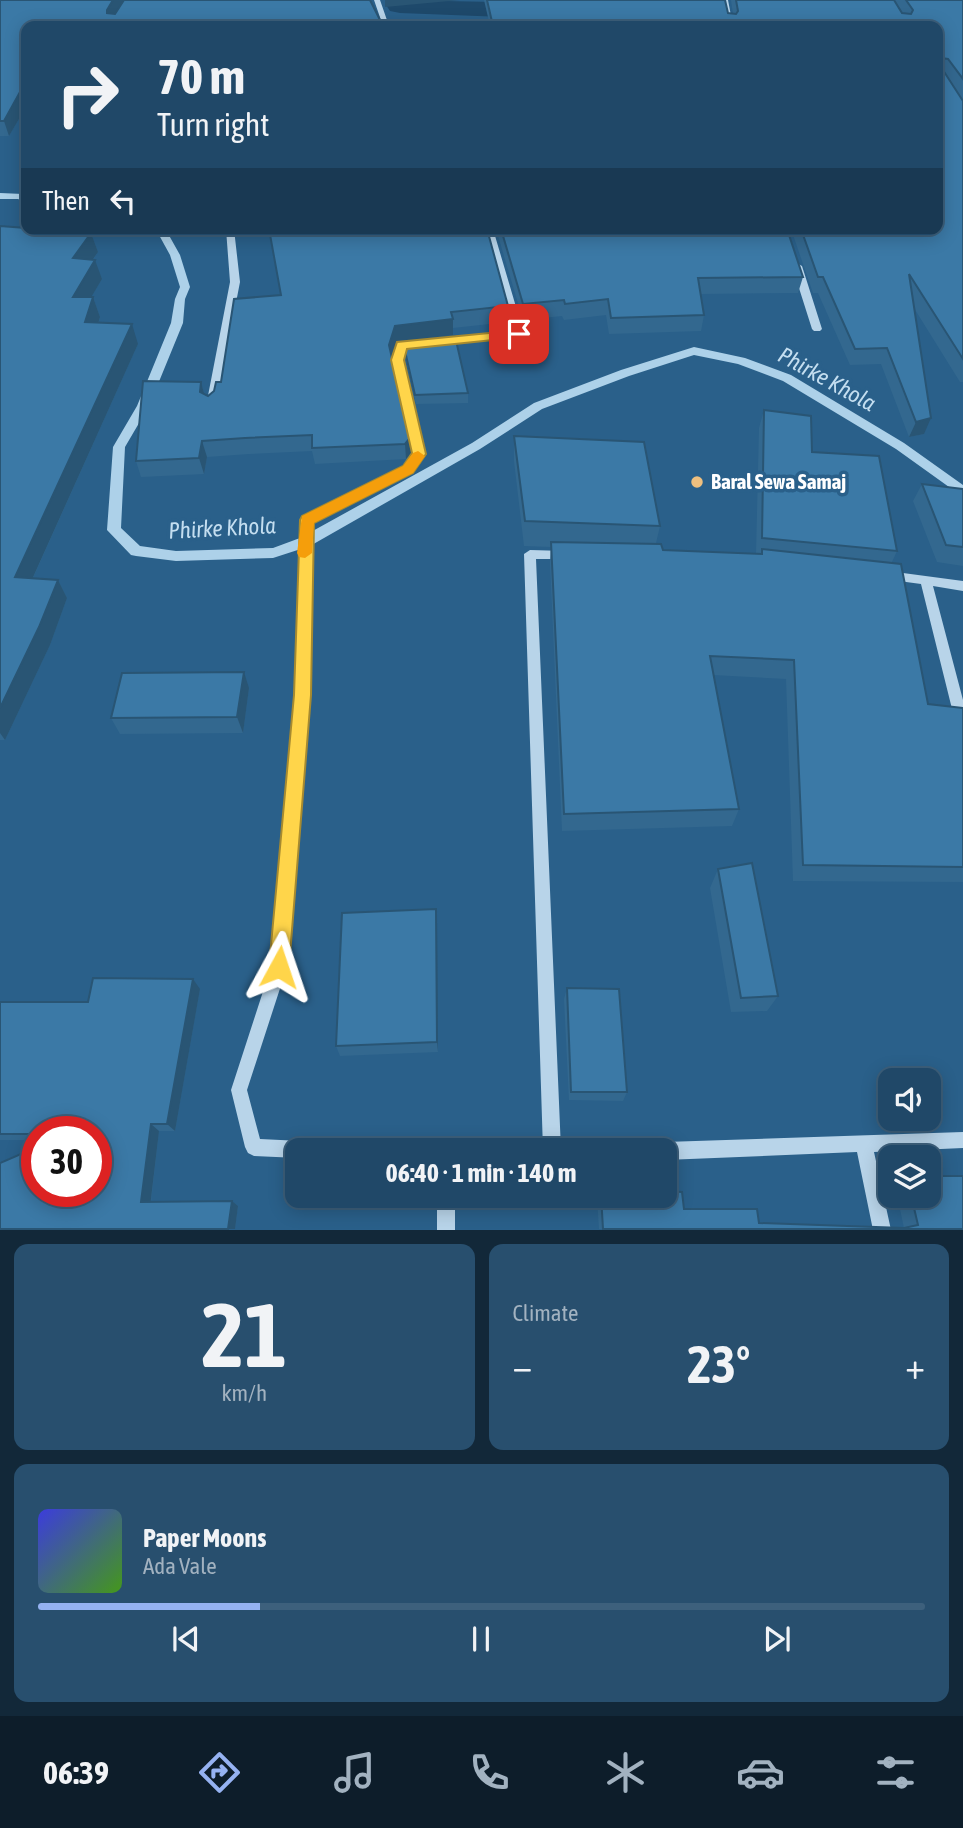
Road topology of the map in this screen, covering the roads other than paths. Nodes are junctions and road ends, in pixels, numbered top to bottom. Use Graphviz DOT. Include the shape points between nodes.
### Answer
graph roads {
  1 [pos="377,0"];
  2 [pos="725,0"];
  3 [pos="384,21"];
  4 [pos="729,21"];
  5 [pos="231,235"];
  6 [pos="491,235"];
  7 [pos="793,254"];
  8 [pos="817,329"];
  9 [pos="211,406"];
  10 [pos="583,555"];
  11 [pos="871,574"];
  12 [pos="926,580"];
  13 [pos="963,586"];
  14 [pos="963,725"];
  15 [pos="552,1138"];
  16 [pos="963,1140"];
  17 [pos="864,1143"];
  18 [pos="285,1149"];
  19 [pos="677,1151"];
  20 [pos="447,1208"];
  21 [pos="446,1230"];
  22 [pos="882,1230"];
  1 -- 3 [label="street"];
  2 -- 4 [label="street"];
  5 -- 9 [label="street" via="235,282"];
  6 -- 18 [label="street" via="519,334 402,345 398,360 419,454 408,470 307,520 303,695 279,967 239,1090 254,1147"];
  7 -- 8 [label="street"];
  10 -- 15 [label="street" via="530,554"];
  11 -- 12 [label="street"];
  12 -- 13 [label="street"];
  12 -- 14 [label="street"];
  16 -- 17 [label="street"];
  17 -- 19 [label="street"];
  17 -- 22 [label="street"];
  20 -- 21 [label="street"];
}
